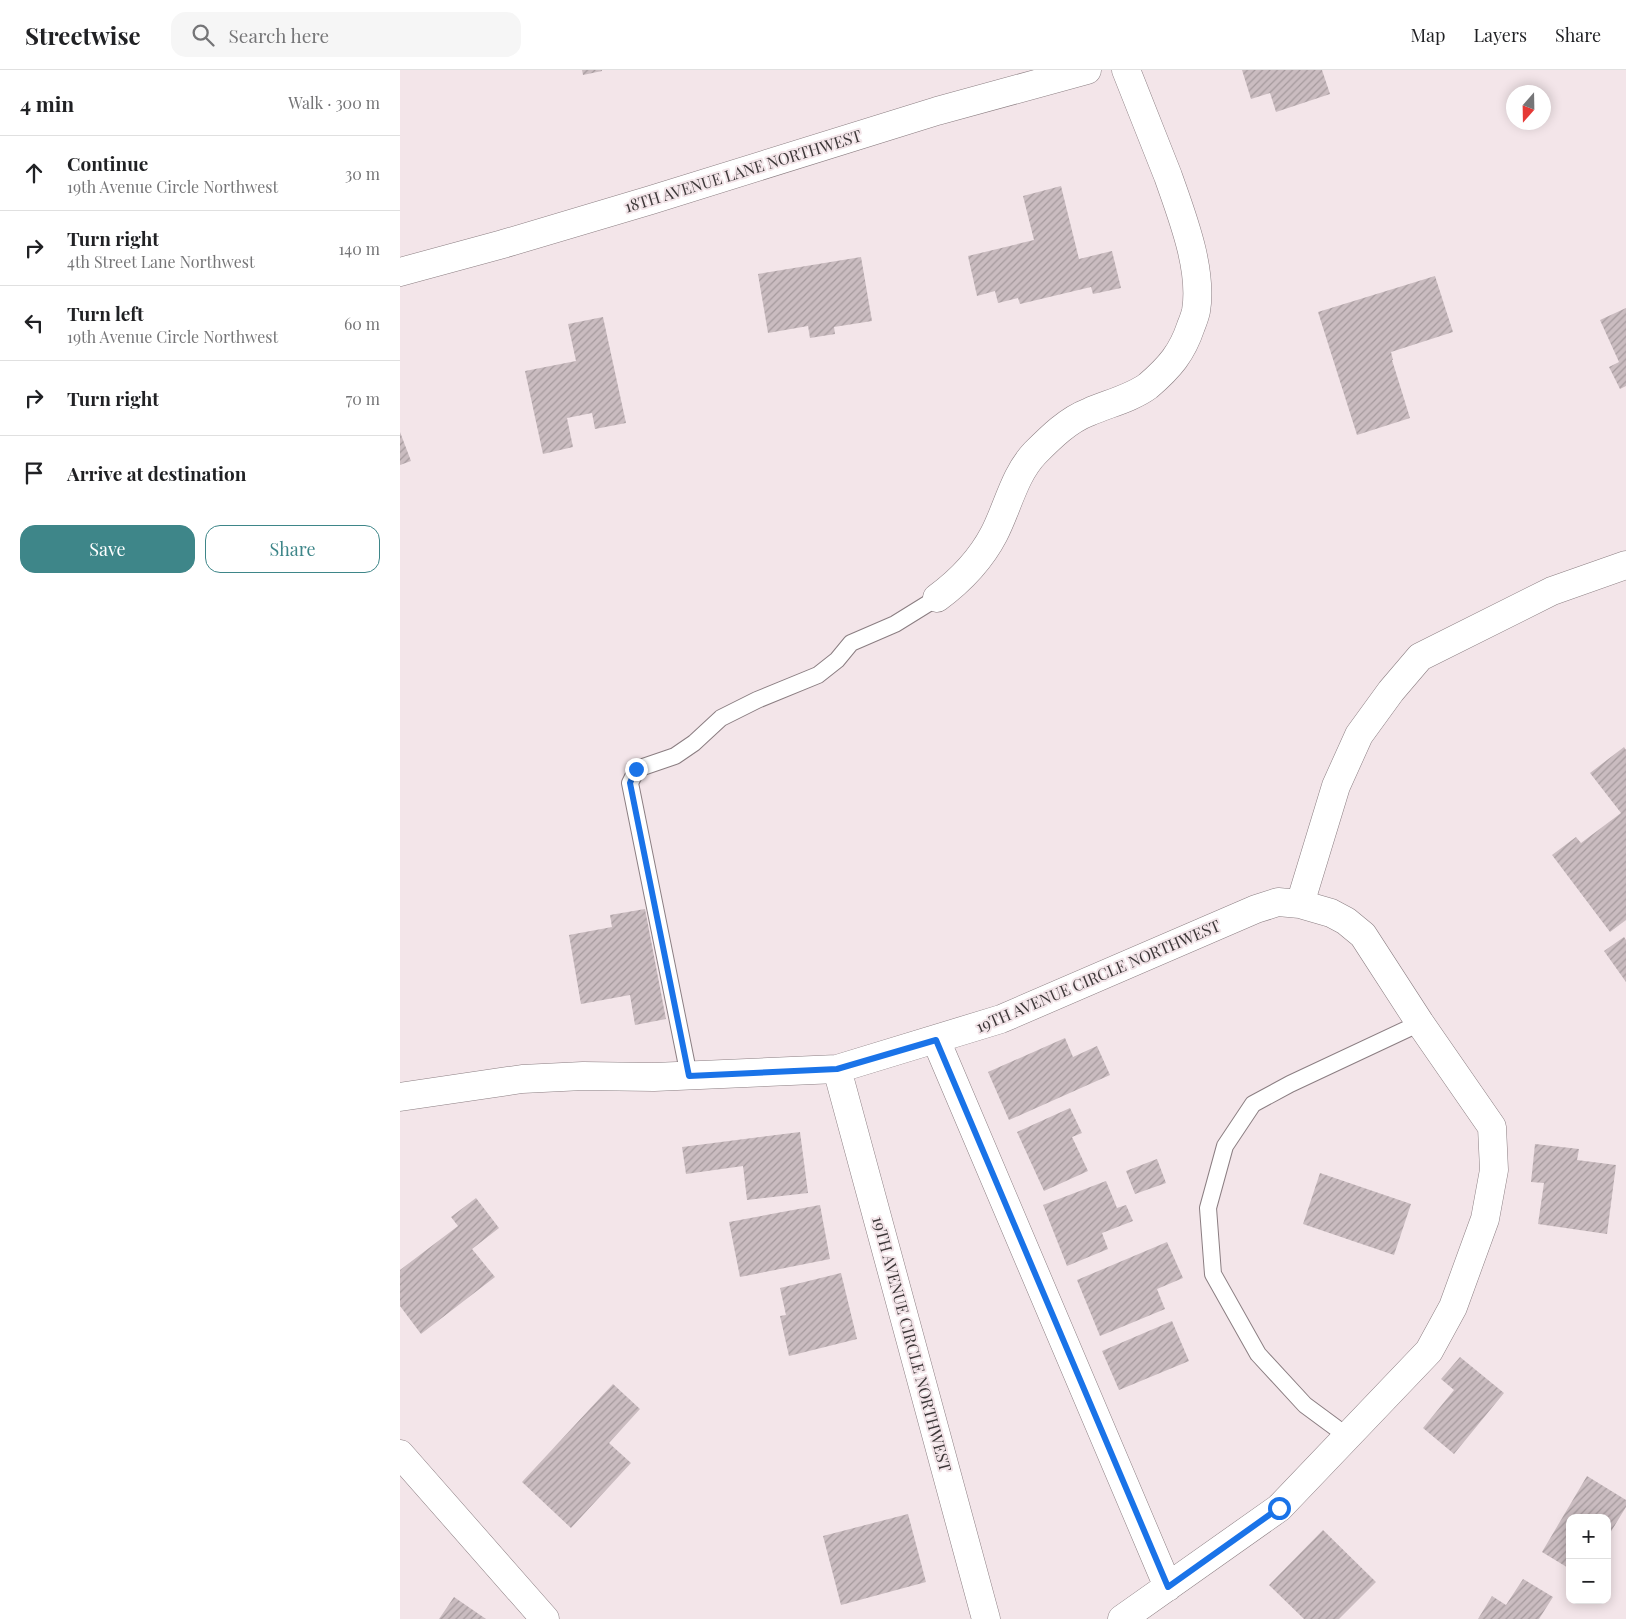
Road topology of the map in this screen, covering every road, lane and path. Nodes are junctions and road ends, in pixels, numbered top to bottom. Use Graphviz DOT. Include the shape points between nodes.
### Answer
graph roads {
  1 [pos="1087,70"];
  2 [pos="1126,70"];
  3 [pos="400,272"];
  4 [pos="1626,564"];
  5 [pos="937,598"];
  6 [pos="1300,904"];
  7 [pos="1420,1023"];
  8 [pos="936,1040"];
  9 [pos="837,1069"];
  10 [pos="689,1076"];
  11 [pos="400,1097"];
  12 [pos="1348,1436"];
  13 [pos="400,1454"];
  14 [pos="1168,1587"];
  15 [pos="545,1619"];
  16 [pos="986,1619"];
  17 [pos="1122,1619"];
  1 -- 3 [label="street, 18TH AVENUE LANE NORTHWEST" via="937,111 614,211"];
  2 -- 5 [label="street" via="1184,220 1198,282 1196,312 1185,345 1168,368 1145,388 1087,412 1059,430 1033,455 1015,483 994,534 977,561"];
  4 -- 6 [label="street" via="1552,591 1420,657 1359,735 1336,786"];
  5 -- 10 [label="lane" via="895,624 851,643 818,675 721,718 675,756 636,769 630,783"];
  6 -- 7 [label="street, 19TH AVENUE CIRCLE NORTHWEST" via="1331,913 1363,935"];
  6 -- 8 [label="street, 19TH AVENUE CIRCLE NORTHWEST" via="1278,902 1256,909 1001,1019"];
  7 -- 12 [label="street, 19TH AVENUE CIRCLE NORTHWEST" via="1492,1127 1494,1170 1482,1228 1453,1307 1429,1351"];
  7 -- 12 [label="lane" via="1253,1104 1225,1146 1208,1208 1213,1274 1258,1354 1305,1405"];
  8 -- 9 [label="street, 19TH AVENUE CIRCLE NORTHWEST"];
  8 -- 14 [label="street"];
  9 -- 10 [label="street, 19TH AVENUE CIRCLE NORTHWEST"];
  9 -- 16 [label="street, 19TH AVENUE CIRCLE NORTHWEST"];
  10 -- 11 [label="street, 19TH AVENUE CIRCLE NORTHWEST" via="522,1079"];
  12 -- 14 [label="street, 19TH AVENUE CIRCLE NORTHWEST" via="1279,1508"];
  13 -- 15 [label="street"];
  14 -- 17 [label="street, 19TH AVENUE CIRCLE NORTHWEST"];
}
